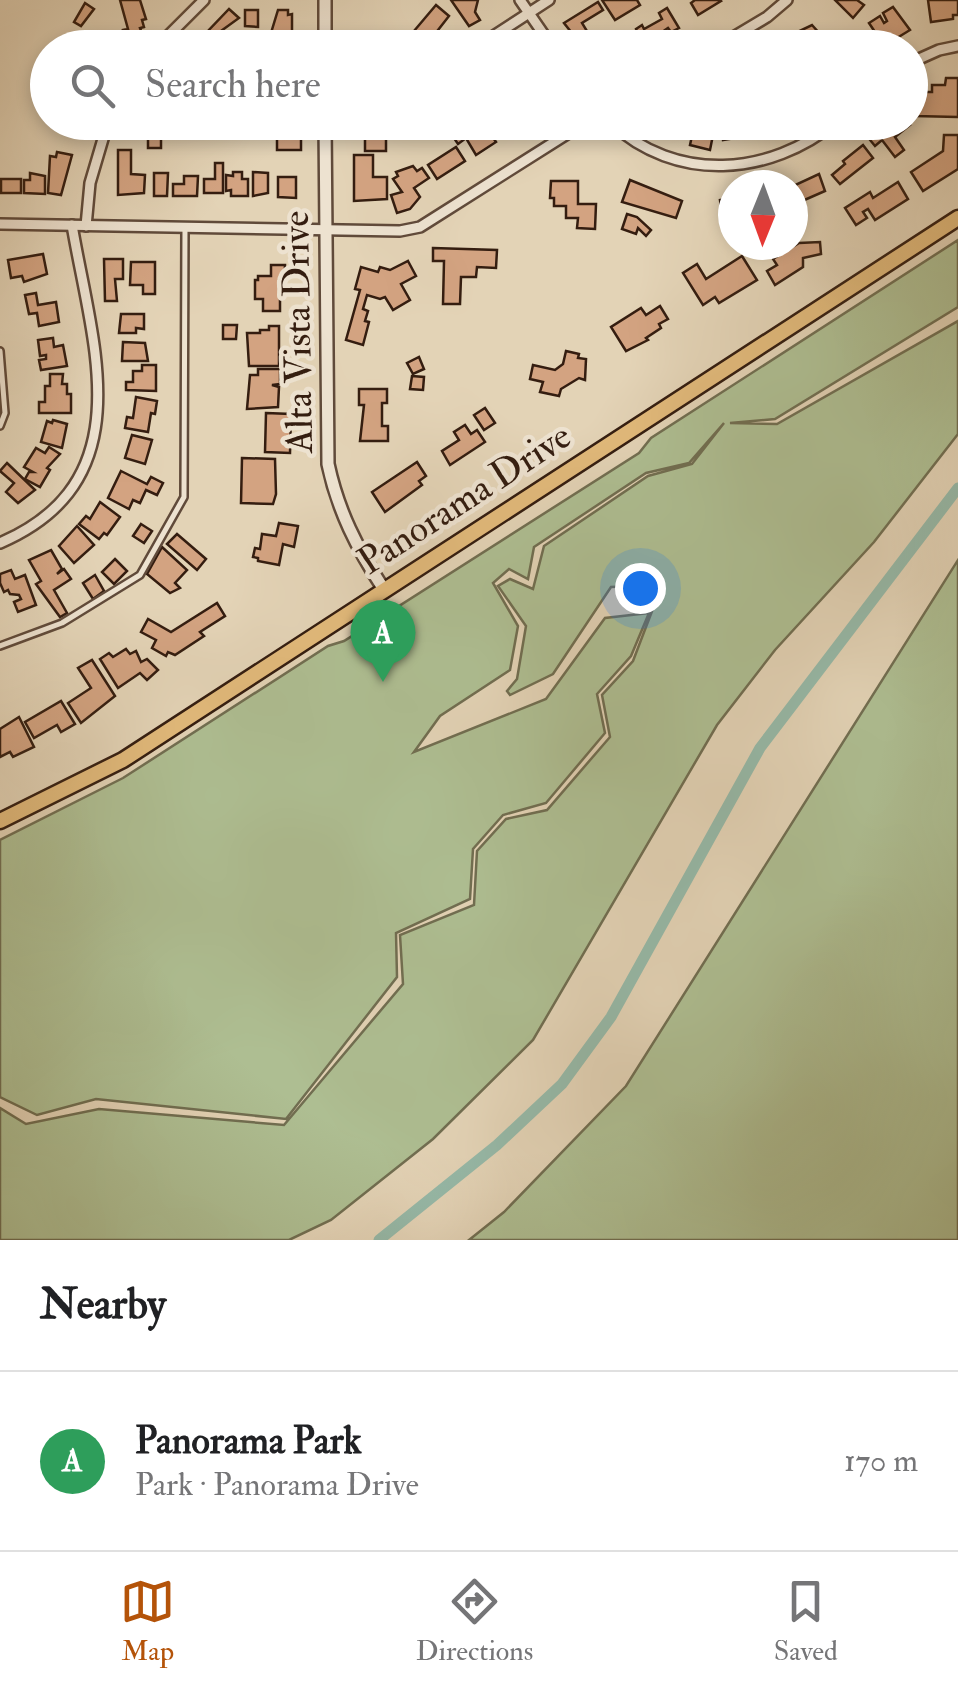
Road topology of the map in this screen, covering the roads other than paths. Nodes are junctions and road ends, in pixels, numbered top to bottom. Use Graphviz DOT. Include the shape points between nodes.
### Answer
graph roads {
  1 [pos="204,0"];
  2 [pos="325,0"];
  3 [pos="520,0"];
  4 [pos="548,0"];
  5 [pos="788,0"];
  6 [pos="529,13"];
  7 [pos="174,30"];
  8 [pos="325,30"];
  9 [pos="503,30"];
  10 [pos="541,30"];
  11 [pos="745,30"];
  12 [pos="958,46"];
  13 [pos="928,55"];
  14 [pos="102,140"];
  15 [pos="325,140"];
  16 [pos="558,140"];
  17 [pos="636,140"];
  18 [pos="812,140"];
  19 [pos="958,218"];
  20 [pos="0,224"];
  21 [pos="72,226"];
  22 [pos="86,226"];
  23 [pos="186,227"];
  24 [pos="325,229"];
  25 [pos="0,351"];
  26 [pos="0,426"];
  27 [pos="0,543"];
  28 [pos="383,588"];
  29 [pos="0,646"];
  30 [pos="0,821"];
  1 -- 7 [label="street"];
  2 -- 8 [label="street"];
  3 -- 6 [label="street"];
  4 -- 6 [label="street"];
  5 -- 11 [label="street"];
  6 -- 9 [label="street"];
  6 -- 10 [label="street"];
  12 -- 13 [label="street"];
  14 -- 22 [label="street"];
  15 -- 24 [label="street, Alta Vista Drive"];
  16 -- 24 [label="street" via="420,227"];
  17 -- 18 [label="street" via="672,159 715,167 781,156"];
  19 -- 28 [label="main road, Panorama Drive"];
  20 -- 21 [label="street"];
  21 -- 22 [label="street"];
  21 -- 27 [label="street" via="99,388 98,424 77,480 36,524"];
  22 -- 23 [label="street"];
  23 -- 24 [label="street"];
  23 -- 29 [label="lane" via="184,497 140,575 62,623"];
  24 -- 28 [label="street, Alta Vista Drive" via="328,464 350,535"];
  25 -- 26 [label="lane" via="6,413"];
  28 -- 30 [label="main road, Panorama Drive" via="123,760"];
}
